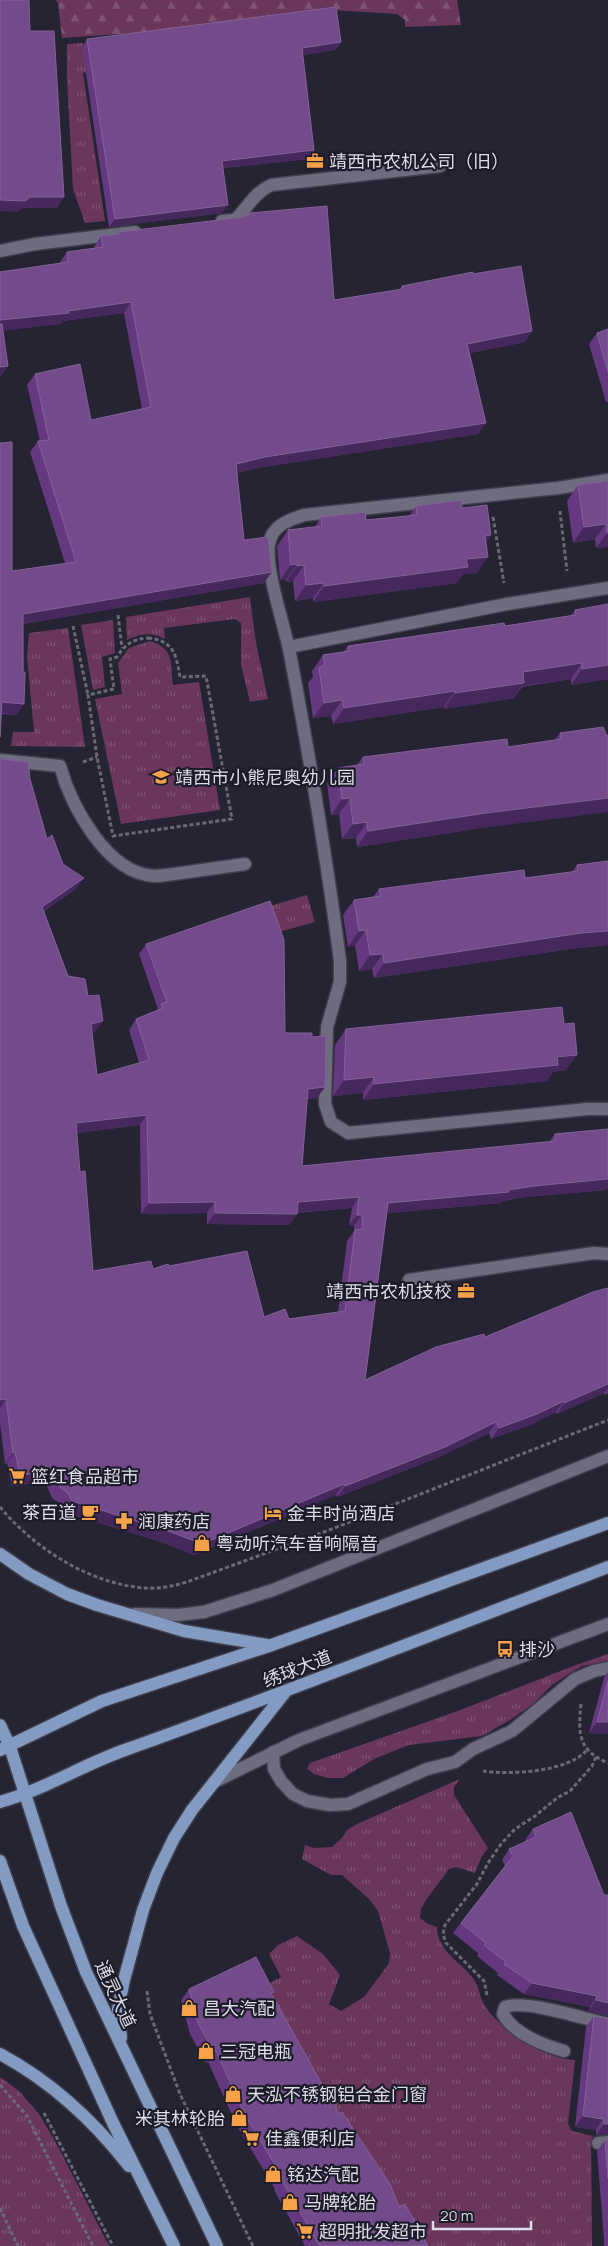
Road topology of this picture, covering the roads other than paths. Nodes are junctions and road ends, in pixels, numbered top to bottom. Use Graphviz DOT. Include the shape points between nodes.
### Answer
graph roads {
  1 [pos="440,166"];
  2 [pos="206,223"];
  3 [pos="149,230"];
  4 [pos="0,251"];
  5 [pos="608,480"];
  6 [pos="608,588"];
  7 [pos="289,647"];
  8 [pos="0,760"];
  9 [pos="245,864"];
  10 [pos="608,1109"];
  11 [pos="608,1254"];
  12 [pos="409,1280"];
  13 [pos="608,1456"];
  14 [pos="608,1523"];
  15 [pos="0,1554"];
  16 [pos="608,1567"];
  17 [pos="132,1614"];
  18 [pos="608,1624"];
  19 [pos="269,1646"];
  20 [pos="608,1668"];
  21 [pos="286,1691"];
  22 [pos="0,1725"];
  23 [pos="5,1749"];
  24 [pos="273,1752"];
  25 [pos="214,1782"];
  26 [pos="26,1795"];
  27 [pos="0,1802"];
  28 [pos="0,1861"];
  29 [pos="608,2024"];
  30 [pos="122,2048"];
  31 [pos="564,2050"];
  32 [pos="0,2054"];
  33 [pos="146,2188"];
  34 [pos="174,2246"];
  35 [pos="217,2246"];
  1 -- 2 [label="street" via="270,186 257,192 235,220"];
  3 -- 4 [label="street"];
  5 -- 7 [label="street" via="304,516 284,522 269,543 269,561"];
  6 -- 7 [label="street" via="570,592"];
  7 -- 10 [label="street" via="311,766 340,962 340,982 327,1027 325,1104 331,1122 348,1133"];
  8 -- 9 [label="street" via="60,766 66,786 92,834 114,857 132,869 153,876"];
  11 -- 12 [label="street" via="594,1253"];
  13 -- 17 [label="street" via="273,1590 204,1612"];
  14 -- 19 [label="main road, 绣球大道"];
  15 -- 17 [label="main road" via="67,1594"];
  16 -- 21 [label="main road, 绣球大道"];
  17 -- 19 [label="main road" via="184,1631"];
  18 -- 24 [label="street"];
  19 -- 23 [label="main road, 绣球大道" via="102,1701"];
  20 -- 24 [label="street" via="575,1679 512,1731 473,1749 454,1762 426,1769 348,1804 307,1801 294,1794 274,1769"];
  21 -- 25 [label="main road"];
  21 -- 26 [label="main road, 绣球大道" via="101,1760"];
  22 -- 23 [label="main road, 通灵大道"];
  23 -- 26 [label="main road, 通灵大道"];
  24 -- 25 [label="street"];
  25 -- 30 [label="main road" via="174,1838 143,1910 118,2009"];
  26 -- 27 [label="main road, 绣球大道"];
  26 -- 30 [label="main road, 通灵大道" via="86,1972"];
  28 -- 33 [label="main road" via="22,1926"];
  29 -- 31 [label="street" via="514,2003 505,2007 503,2014 508,2022 541,2043"];
  30 -- 35 [label="main road, 通灵大道"];
  32 -- 33 [label="main road" via="66,2098 106,2137"];
  33 -- 34 [label="main road"];
}
